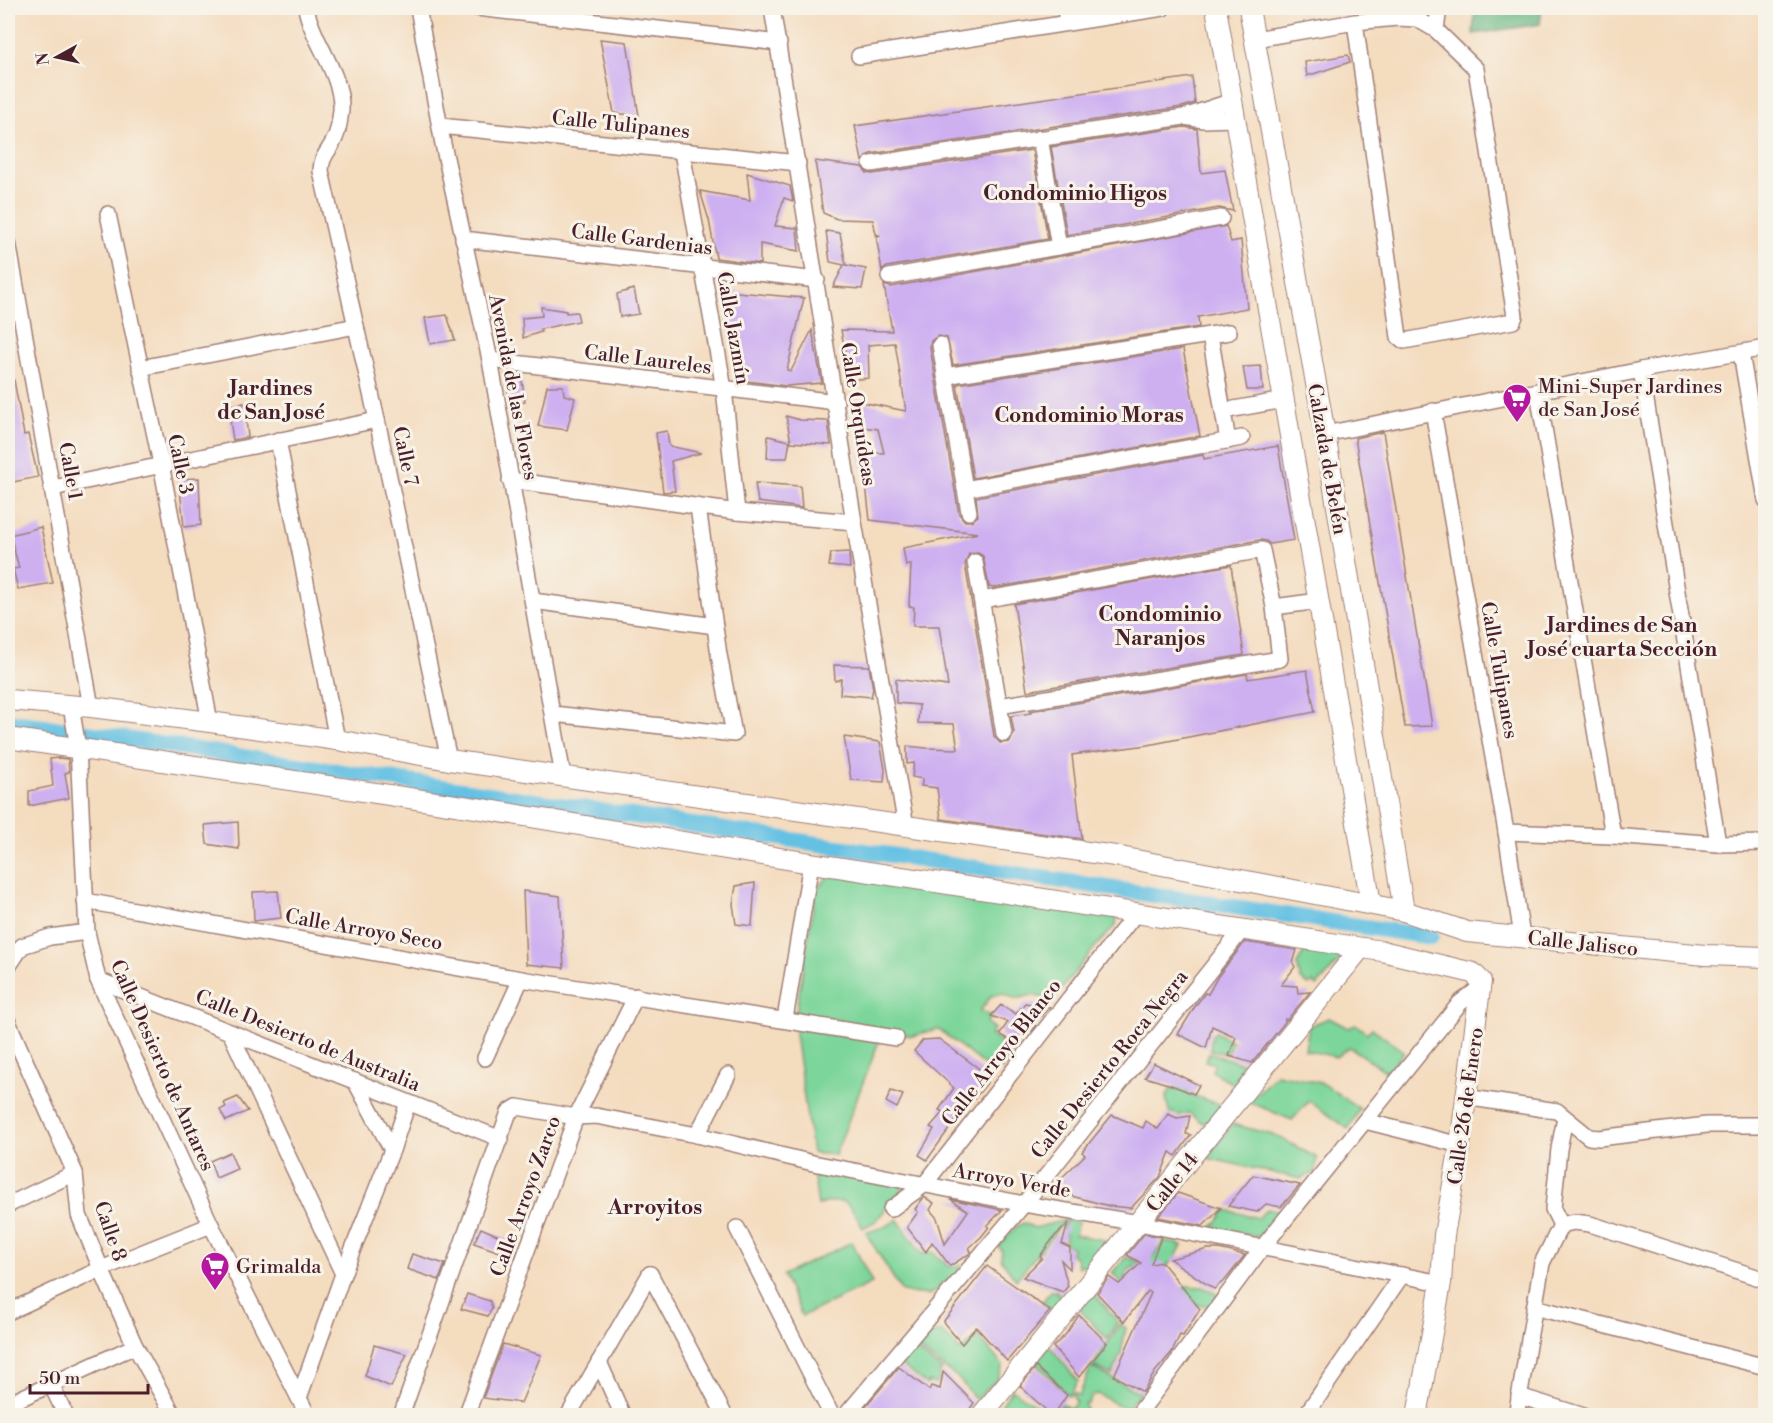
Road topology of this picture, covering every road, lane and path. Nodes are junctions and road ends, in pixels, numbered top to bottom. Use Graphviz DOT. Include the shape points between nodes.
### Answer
graph roads {
  1 [pos="306,8"];
  2 [pos="418,8"];
  3 [pos="477,8"];
  4 [pos="772,8"];
  5 [pos="1162,8"];
  6 [pos="1216,8"];
  7 [pos="1249,8"];
  8 [pos="1439,8"];
  9 [pos="1066,15"];
  10 [pos="1355,22"];
  11 [pos="1436,30"];
  12 [pos="1254,39"];
  13 [pos="779,43"];
  14 [pos="859,56"];
  15 [pos="1235,119"];
  16 [pos="440,126"];
  17 [pos="1270,132"];
  18 [pos="1040,138"];
  19 [pos="682,152"];
  20 [pos="798,163"];
  21 [pos="871,164"];
  22 [pos="108,214"];
  23 [pos="1221,218"];
  24 [pos="463,239"];
  25 [pos="9,242"];
  26 [pos="1059,247"];
  27 [pos="702,268"];
  28 [pos="889,277"];
  29 [pos="817,280"];
  30 [pos="356,326"];
  31 [pos="1229,332"];
  32 [pos="1210,335"];
  33 [pos="940,345"];
  34 [pos="1766,348"];
  35 [pos="1741,353"];
  36 [pos="490,360"];
  37 [pos="140,368"];
  38 [pos="1641,370"];
  39 [pos="945,376"];
  40 [pos="724,389"];
  41 [pos="1538,392"];
  42 [pos="1284,400"];
  43 [pos="836,402"];
  44 [pos="1223,411"];
  45 [pos="1433,411"];
  46 [pos="377,420"];
  47 [pos="1325,434"];
  48 [pos="278,440"];
  49 [pos="161,464"];
  50 [pos="510,480"];
  51 [pos="53,488"];
  52 [pos="965,489"];
  53 [pos="1766,500"];
  54 [pos="698,507"];
  55 [pos="737,512"];
  56 [pos="969,512"];
  57 [pos="854,522"];
  58 [pos="975,562"];
  59 [pos="982,600"];
  60 [pos="533,601"];
  61 [pos="1319,601"];
  62 [pos="1274,607"];
  63 [pos="715,626"];
  64 [pos="1360,649"];
  65 [pos="1328,654"];
  66 [pos="8,700"];
  67 [pos="999,706"];
  68 [pos="78,708"];
  69 [pos="553,714"];
  70 [pos="210,722"];
  71 [pos="1004,734"];
  72 [pos="8,738"];
  73 [pos="337,741"];
  74 [pos="77,746"];
  75 [pos="449,760"];
  76 [pos="563,776"];
  77 [pos="906,827"];
  78 [pos="1506,831"];
  79 [pos="1613,836"];
  80 [pos="1766,843"];
  81 [pos="1718,844"];
  82 [pos="812,863"];
  83 [pos="85,901"];
  84 [pos="1371,904"];
  85 [pos="1404,911"];
  86 [pos="1136,913"];
  87 [pos="1242,930"];
  88 [pos="87,932"];
  89 [pos="1522,937"];
  90 [pos="1361,948"];
  91 [pos="1766,957"];
  92 [pos="8,967"];
  93 [pos="521,979"];
  94 [pos="99,980"];
  95 [pos="1480,982"];
  96 [pos="636,996"];
  97 [pos="785,1019"];
  98 [pos="8,1022"];
  99 [pos="230,1032"];
  100 [pos="896,1038"];
  101 [pos="485,1058"];
  102 [pos="728,1075"];
  103 [pos="355,1081"];
  104 [pos="1465,1097"];
  105 [pos="408,1102"];
  106 [pos="576,1117"];
  107 [pos="1565,1119"];
  108 [pos="1365,1121"];
  109 [pos="1766,1125"];
  110 [pos="697,1135"];
  111 [pos="501,1139"];
  112 [pos="1460,1145"];
  113 [pos="392,1150"];
  114 [pos="75,1173"];
  115 [pos="924,1185"];
  116 [pos="1024,1204"];
  117 [pos="8,1205"];
  118 [pos="891,1209"];
  119 [pos="1139,1223"];
  120 [pos="1561,1225"];
  121 [pos="211,1226"];
  122 [pos="737,1228"];
  123 [pos="1262,1248"];
  124 [pos="101,1269"];
  125 [pos="343,1274"];
  126 [pos="1402,1275"];
  127 [pos="1766,1280"];
  128 [pos="1441,1283"];
  129 [pos="1534,1307"];
  130 [pos="8,1311"];
  131 [pos="135,1346"];
  132 [pos="599,1362"];
  133 [pos="1766,1367"];
  134 [pos="51,1384"];
  135 [pos="1520,1396"];
  136 [pos="299,1398"];
  137 [pos="8,1404"];
  138 [pos="988,1413"];
  139 [pos="66,1416"];
  140 [pos="174,1416"];
  141 [pos="308,1416"];
  142 [pos="401,1416"];
  143 [pos="466,1416"];
  144 [pos="568,1416"];
  145 [pos="623,1416"];
  146 [pos="725,1416"];
  147 [pos="832,1416"];
  148 [pos="845,1416"];
  149 [pos="1137,1416"];
  150 [pos="1305,1416"];
  151 [pos="1417,1416"];
  152 [pos="1516,1416"];
  153 [pos="1584,1416"];
  1 -- 30 [label="street, Calle 7" via="334,76 341,108 336,137 321,162 321,171"];
  2 -- 16 [label="street, Avenida de las Flores"];
  3 -- 13 [label="street"];
  4 -- 13 [label="street, Calle Orquídeas"];
  5 -- 9 [label="street"];
  6 -- 15 [label="street, Calzada de Belén"];
  7 -- 12 [label="street, Calzada de Belén"];
  8 -- 11 [label="street"];
  9 -- 14 [label="street"];
  10 -- 11 [label="street" via="1417,19"];
  10 -- 11 [label="street" via="1399,337 1404,341 1506,324 1515,316 1476,69"];
  10 -- 12 [label="street"];
  12 -- 17 [label="street, Calzada de Belén"];
  13 -- 20 [label="street, Calle Orquídeas"];
  15 -- 17 [label="street"];
  15 -- 18 [label="street" via="1184,117"];
  15 -- 42 [label="street, Calzada de Belén"];
  16 -- 19 [label="street, Calle Tulipanes"];
  16 -- 24 [label="street, Avenida de las Flores"];
  17 -- 47 [label="street, Calzada de Belén"];
  18 -- 21 [label="street"];
  18 -- 26 [label="street"];
  19 -- 20 [label="street, Calle Tulipanes"];
  19 -- 27 [label="street, Calle Jazmín"];
  20 -- 29 [label="street, Calle Orquídeas"];
  22 -- 37 [label="street, Calle 3"];
  23 -- 26 [label="street"];
  24 -- 27 [label="street, Calle Gardenias"];
  24 -- 36 [label="street, Avenida de las Flores"];
  25 -- 51 [label="street, Calle 1"];
  26 -- 28 [label="street"];
  27 -- 29 [label="street, Calle Gardenias"];
  27 -- 40 [label="street, Calle Jazmín"];
  29 -- 43 [label="street, Calle Orquídeas"];
  30 -- 37 [label="street"];
  30 -- 46 [label="street, Calle 7"];
  31 -- 32 [label="street"];
  32 -- 39 [label="street"];
  32 -- 44 [label="street"];
  33 -- 39 [label="street"];
  34 -- 35 [label="street"];
  35 -- 38 [label="street"];
  35 -- 53 [label="street"];
  36 -- 40 [label="street, Calle Laureles"];
  36 -- 50 [label="street, Avenida de las Flores"];
  37 -- 49 [label="street, Calle 3"];
  38 -- 41 [label="street"];
  38 -- 81 [label="street"];
  39 -- 52 [label="street"];
  40 -- 43 [label="street, Calle Laureles"];
  40 -- 55 [label="street, Calle Jazmín"];
  41 -- 45 [label="street"];
  41 -- 79 [label="street"];
  42 -- 44 [label="street"];
  42 -- 61 [label="street, Calzada de Belén"];
  43 -- 57 [label="street, Calle Orquídeas"];
  44 -- 52 [label="street" via="1235,439"];
  45 -- 47 [label="street"];
  45 -- 78 [label="street, Calle Tulipanes"];
  46 -- 48 [label="street"];
  46 -- 75 [label="street, Calle 7"];
  47 -- 64 [label="street, Calzada de Belén"];
  48 -- 49 [label="street"];
  48 -- 73 [label="street"];
  49 -- 51 [label="street"];
  49 -- 70 [label="street, Calle 3"];
  50 -- 54 [label="street"];
  50 -- 60 [label="street, Avenida de las Flores"];
  51 -- 68 [label="street, Calle 1"];
  52 -- 56 [label="street"];
  54 -- 55 [label="street"];
  54 -- 63 [label="street"];
  55 -- 57 [label="street"];
  57 -- 77 [label="street, Calle Orquídeas"];
  58 -- 59 [label="street"];
  59 -- 62 [label="street" via="1262,550"];
  59 -- 67 [label="street"];
  60 -- 63 [label="street"];
  60 -- 69 [label="street, Avenida de las Flores"];
  61 -- 62 [label="street"];
  61 -- 65 [label="street, Calzada de Belén"];
  62 -- 67 [label="street" via="1280,659"];
  63 -- 69 [label="street" via="734,734"];
  64 -- 65 [label="street"];
  64 -- 85 [label="street, Calzada de Belén"];
  65 -- 84 [label="street, Calzada de Belén"];
  66 -- 68 [label="street, Calle Jalisco"];
  67 -- 71 [label="street"];
  68 -- 70 [label="street, Calle Jalisco"];
  68 -- 74 [label="street, Calle Desierto de Antares"];
  69 -- 76 [label="street, Avenida de las Flores"];
  70 -- 73 [label="street, Calle Jalisco"];
  72 -- 74 [label="street"];
  73 -- 75 [label="street, Calle Jalisco"];
  74 -- 82 [label="street"];
  74 -- 83 [label="street, Calle Desierto de Antares"];
  75 -- 76 [label="street, Calle Jalisco"];
  76 -- 77 [label="street, Calle Jalisco"];
  77 -- 84 [label="street, Calle Jalisco" via="1115,856"];
  78 -- 79 [label="street"];
  78 -- 89 [label="street, Calle Tulipanes"];
  79 -- 81 [label="street"];
  80 -- 81 [label="street"];
  82 -- 86 [label="street"];
  82 -- 97 [label="street"];
  83 -- 88 [label="street, Calle Desierto de Antares"];
  83 -- 93 [label="street, Calle Arroyo Seco"];
  84 -- 85 [label="street, Calle Jalisco"];
  85 -- 89 [label="street, Calle Jalisco" via="1467,932"];
  86 -- 87 [label="street"];
  86 -- 115 [label="street, Calle Arroyo Blanco"];
  87 -- 90 [label="street"];
  87 -- 116 [label="street, Calle Desierto Roca Negra"];
  88 -- 92 [label="street" via="22,946"];
  88 -- 94 [label="street, Calle Desierto de Antares"];
  89 -- 91 [label="street, Calle Jalisco"];
  90 -- 95 [label="street" via="1473,973"];
  90 -- 119 [label="street, Calle 14"];
  93 -- 96 [label="street, Calle Arroyo Seco"];
  93 -- 101 [label="street"];
  94 -- 99 [label="street, Calle Desierto de Australia"];
  94 -- 121 [label="street, Calle Desierto de Antares"];
  95 -- 104 [label="street, Calle 26 de Enero"];
  95 -- 108 [label="street"];
  96 -- 97 [label="street, Calle Arroyo Seco"];
  96 -- 106 [label="street, Calle Arroyo Zarco"];
  97 -- 100 [label="street, Calle Arroyo Seco"];
  98 -- 114 [label="street, Calle 8"];
  99 -- 103 [label="street, Calle Desierto de Australia"];
  99 -- 125 [label="street"];
  102 -- 110 [label="street"];
  103 -- 105 [label="street, Calle Desierto de Australia"];
  103 -- 113 [label="street"];
  104 -- 107 [label="street" via="1557,1111"];
  104 -- 112 [label="street, Calle 26 de Enero"];
  105 -- 111 [label="street, Calle Desierto de Australia"];
  105 -- 113 [label="street"];
  106 -- 110 [label="street, Arroyo Verde" via="596,1116"];
  106 -- 111 [label="street, Arroyo Verde" via="517,1107 509,1112"];
  106 -- 143 [label="street, Calle Arroyo Zarco"];
  107 -- 109 [label="street" via="1589,1137 1599,1138 1707,1125"];
  107 -- 120 [label="street" via="1553,1209"];
  108 -- 112 [label="street"];
  108 -- 123 [label="street"];
  110 -- 115 [label="street, Arroyo Verde"];
  111 -- 142 [label="street"];
  112 -- 128 [label="street, Calle 26 de Enero" via="1444,1235"];
  113 -- 125 [label="street"];
  114 -- 117 [label="street"];
  114 -- 124 [label="street, Calle 8" via="79,1215"];
  115 -- 116 [label="street, Arroyo Verde"];
  115 -- 118 [label="street, Calle Arroyo Blanco"];
  116 -- 119 [label="street, Arroyo Verde"];
  116 -- 148 [label="street, Calle Desierto Roca Negra"];
  119 -- 123 [label="street, Arroyo Verde"];
  119 -- 138 [label="street, Calle 14"];
  120 -- 127 [label="street" via="1590,1224"];
  120 -- 129 [label="street" via="1542,1263"];
  121 -- 124 [label="street"];
  121 -- 136 [label="street, Calle Desierto de Antares"];
  122 -- 147 [label="street"];
  123 -- 126 [label="street, Arroyo Verde"];
  123 -- 149 [label="street"];
  124 -- 130 [label="street"];
  124 -- 131 [label="street, Calle 8"];
  125 -- 136 [label="street"];
  126 -- 128 [label="street, Arroyo Verde"];
  126 -- 150 [label="street"];
  128 -- 151 [label="street, Calle 26 de Enero"];
  129 -- 133 [label="street"];
  129 -- 135 [label="street"];
  131 -- 134 [label="street"];
  131 -- 140 [label="street, Calle 8"];
  132 -- 144 [label="street"];
  132 -- 145 [label="street"];
  132 -- 146 [label="street" via="650,1274"];
  134 -- 137 [label="street"];
  134 -- 139 [label="street"];
  135 -- 152 [label="street"];
  135 -- 153 [label="street"];
  136 -- 141 [label="street, Calle Desierto de Antares"];
}
